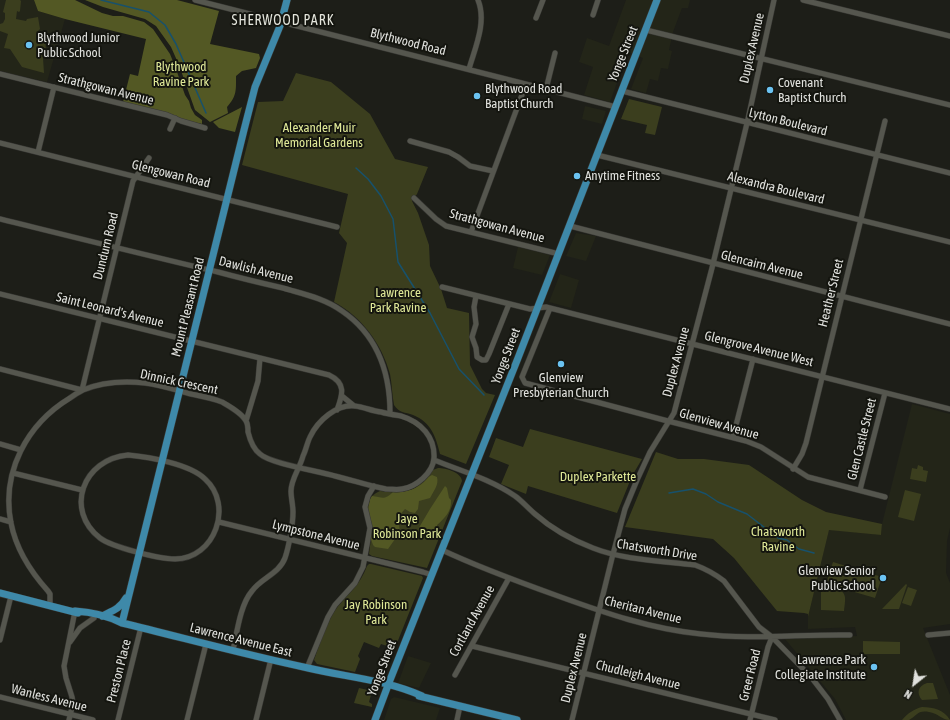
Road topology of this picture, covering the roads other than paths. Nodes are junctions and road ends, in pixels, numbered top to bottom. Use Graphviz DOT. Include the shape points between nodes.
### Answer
graph roads {
  1 [pos="196,0"];
  2 [pos="287,0"];
  3 [pos="478,0"];
  4 [pos="543,0"];
  5 [pos="598,0"];
  6 [pos="658,0"];
  7 [pos="774,0"];
  8 [pos="803,0"];
  9 [pos="593,16"];
  10 [pos="536,18"];
  11 [pos="281,21"];
  12 [pos="646,30"];
  13 [pos="950,36"];
  14 [pos="555,53"];
  15 [pos="761,58"];
  16 [pos="469,69"];
  17 [pos="0,74"];
  18 [pos="526,84"];
  19 [pos="54,87"];
  20 [pos="546,89"];
  21 [pos="622,92"];
  22 [pos="950,105"];
  23 [pos="616,107"];
  24 [pos="175,118"];
  25 [pos="885,121"];
  26 [pos="746,123"];
  27 [pos="205,128"];
  28 [pos="170,129"];
  29 [pos="410,141"];
  30 [pos="0,143"];
  31 [pos="38,152"];
  32 [pos="597,155"];
  33 [pos="877,155"];
  34 [pos="149,158"];
  35 [pos="493,171"];
  36 [pos="950,173"];
  37 [pos="135,177"];
  38 [pos="731,189"];
  39 [pos="414,198"];
  40 [pos="226,199"];
  41 [pos="0,219"];
  42 [pos="861,220"];
  43 [pos="570,226"];
  44 [pos="337,227"];
  45 [pos="471,232"];
  46 [pos="950,242"];
  47 [pos="117,247"];
  48 [pos="559,254"];
  49 [pos="713,264"];
  50 [pos="209,270"];
  51 [pos="442,287"];
  52 [pos="0,294"];
  53 [pos="476,296"];
  54 [pos="842,297"];
  55 [pos="509,304"];
  56 [pos="538,308"];
  57 [pos="550,308"];
  58 [pos="99,318"];
  59 [pos="950,324"];
  60 [pos="192,341"];
  61 [pos="693,344"];
  62 [pos="260,358"];
  63 [pos="753,359"];
  64 [pos="0,369"];
  65 [pos="822,377"];
  66 [pos="82,390"];
  67 [pos="179,391"];
  68 [pos="885,393"];
  69 [pos="342,396"];
  70 [pos="353,405"];
  71 [pos="950,409"];
  72 [pos="337,410"];
  73 [pos="390,414"];
  74 [pos="246,421"];
  75 [pos="670,422"];
  76 [pos="733,437"];
  77 [pos="0,444"];
  78 [pos="21,450"];
  79 [pos="434,460"];
  80 [pos="162,462"];
  81 [pos="300,467"];
  82 [pos="793,468"];
  83 [pos="13,473"];
  84 [pos="472,474"];
  85 [pos="374,486"];
  86 [pos="82,490"];
  87 [pos="860,490"];
  88 [pos="885,497"];
  89 [pos="0,519"];
  90 [pos="11,522"];
  91 [pos="219,522"];
  92 [pos="289,539"];
  93 [pos="442,550"];
  94 [pos="139,552"];
  95 [pos="613,554"];
  96 [pos="364,558"];
  97 [pos="432,575"];
  98 [pos="509,578"];
  99 [pos="129,593"];
  100 [pos="0,594"];
  101 [pos="11,596"];
  102 [pos="50,605"];
  103 [pos="599,611"];
  104 [pos="75,612"];
  105 [pos="98,617"];
  106 [pos="122,623"];
  107 [pos="141,628"];
  108 [pos="949,633"];
  109 [pos="850,635"];
  110 [pos="928,635"];
  111 [pos="772,637"];
  112 [pos="0,640"];
  113 [pos="206,644"];
  114 [pos="68,645"];
  115 [pos="472,646"];
  116 [pos="233,650"];
  117 [pos="271,659"];
  118 [pos="308,668"];
  119 [pos="584,673"];
  120 [pos="455,675"];
  121 [pos="387,687"];
  122 [pos="0,697"];
  123 [pos="460,706"];
  124 [pos="70,717"];
  125 [pos="750,717"];
  126 [pos="93,720"];
  127 [pos="118,720"];
  128 [pos="187,720"];
  129 [pos="256,720"];
  130 [pos="375,720"];
  131 [pos="457,720"];
  132 [pos="514,720"];
  133 [pos="572,720"];
  134 [pos="775,720"];
  135 [pos="840,720"];
  1 -- 11 [label="street, Blythwood Road"];
  2 -- 11 [label="main road, Mount Pleasant Road"];
  3 -- 16 [label="street" via="481,21"];
  4 -- 10 [label="street"];
  5 -- 9 [label="street"];
  6 -- 12 [label="main road, Yonge Street"];
  7 -- 15 [label="street, Duplex Avenue"];
  8 -- 13 [label="street"];
  11 -- 16 [label="street, Blythwood Road"];
  11 -- 40 [label="main road, Mount Pleasant Road" via="255,87"];
  12 -- 15 [label="street"];
  12 -- 21 [label="main road, Yonge Street"];
  14 -- 20 [label="street"];
  15 -- 22 [label="street"];
  15 -- 26 [label="street, Duplex Avenue"];
  16 -- 18 [label="street, Blythwood Road"];
  17 -- 19 [label="street, Strathgowan Avenue"];
  18 -- 20 [label="street, Blythwood Road"];
  18 -- 35 [label="street"];
  19 -- 24 [label="street, Strathgowan Avenue"];
  19 -- 31 [label="street"];
  20 -- 23 [label="street, Blythwood Road"];
  21 -- 23 [label="main road, Yonge Street"];
  21 -- 26 [label="street, Lytton Boulevard"];
  23 -- 32 [label="main road, Yonge Street"];
  24 -- 27 [label="street, Strathgowan Avenue"];
  24 -- 28 [label="street"];
  25 -- 33 [label="street, Heather Street"];
  26 -- 33 [label="street, Lytton Boulevard"];
  26 -- 38 [label="street, Duplex Avenue"];
  29 -- 35 [label="street" via="449,152 470,166"];
  30 -- 31 [label="street, Glengowan Road"];
  31 -- 37 [label="street, Glengowan Road"];
  32 -- 38 [label="street, Alexandra Boulevard"];
  32 -- 43 [label="main road, Yonge Street"];
  33 -- 36 [label="street, Lytton Boulevard"];
  33 -- 42 [label="street, Heather Street"];
  34 -- 37 [label="street, Dundurn Road"];
  35 -- 45 [label="street"];
  37 -- 40 [label="street, Glengowan Road"];
  37 -- 47 [label="street, Dundurn Road"];
  38 -- 42 [label="street, Alexandra Boulevard"];
  38 -- 49 [label="street, Duplex Avenue"];
  39 -- 45 [label="street, Strathgowan Avenue" via="442,223"];
  40 -- 44 [label="street, Glengowan Road"];
  40 -- 50 [label="main road, Mount Pleasant Road"];
  41 -- 47 [label="street, Dawlish Avenue"];
  42 -- 46 [label="street, Alexandra Boulevard"];
  42 -- 54 [label="street, Heather Street"];
  43 -- 48 [label="main road, Yonge Street"];
  43 -- 49 [label="street, Glencairn Avenue"];
  45 -- 48 [label="street, Strathgowan Avenue"];
  47 -- 50 [label="street, Dawlish Avenue"];
  47 -- 58 [label="street, Dundurn Road"];
  48 -- 56 [label="main road, Yonge Street"];
  49 -- 54 [label="street, Glencairn Avenue"];
  49 -- 61 [label="street, Duplex Avenue"];
  50 -- 60 [label="main road, Mount Pleasant Road"];
  50 -- 73 [label="street, Dawlish Avenue" via="309,295 329,303 352,318 380,357 388,384"];
  51 -- 53 [label="street, Glengrove Avenue West"];
  52 -- 58 [label="street, Saint Leonard's Avenue"];
  53 -- 55 [label="street, Glengrove Avenue West"];
  53 -- 55 [label="street" via="476,324 472,337 477,357 482,360 486,360 489,354"];
  54 -- 59 [label="street, Glencairn Avenue"];
  54 -- 65 [label="street, Heather Street"];
  55 -- 56 [label="street, Glengrove Avenue West" via="530,309"];
  56 -- 57 [label="street, Glengrove Avenue West"];
  56 -- 84 [label="main road, Yonge Street"];
  57 -- 61 [label="street, Glengrove Avenue West"];
  57 -- 75 [label="street, Glenview Avenue" via="522,377 525,383"];
  58 -- 60 [label="street, Saint Leonard's Avenue"];
  58 -- 66 [label="street, Dundurn Road"];
  60 -- 62 [label="street, Saint Leonard's Avenue"];
  60 -- 67 [label="main road, Mount Pleasant Road"];
  61 -- 63 [label="street, Glengrove Avenue West"];
  61 -- 75 [label="street, Duplex Avenue"];
  62 -- 69 [label="street, Saint Leonard's Avenue" via="328,374 338,383"];
  62 -- 74 [label="street" via="258,379"];
  63 -- 65 [label="street, Glengrove Avenue West"];
  63 -- 76 [label="street"];
  64 -- 66 [label="street"];
  65 -- 68 [label="street, Glengrove Avenue West"];
  65 -- 82 [label="street, Heather Street" via="804,447"];
  66 -- 67 [label="street, Dinnick Crescent" via="128,382 146,383"];
  66 -- 78 [label="street, Dinnick Crescent" via="46,415 34,428"];
  67 -- 74 [label="street, Dinnick Crescent" via="223,402"];
  67 -- 80 [label="main road, Mount Pleasant Road"];
  68 -- 71 [label="street, Glengrove Avenue West"];
  68 -- 87 [label="street, Glen Castle Street"];
  69 -- 70 [label="street, Saint Leonard's Avenue"];
  69 -- 72 [label="street"];
  70 -- 72 [label="street"];
  70 -- 73 [label="street"];
  72 -- 81 [label="street" via="322,420 314,430"];
  73 -- 79 [label="street" via="410,419 422,427 431,442"];
  74 -- 81 [label="street" via="250,441 261,455 267,459"];
  75 -- 76 [label="street, Glenview Avenue"];
  75 -- 95 [label="street, Duplex Avenue" via="650,452 637,480 625,509"];
  76 -- 82 [label="street, Glenview Avenue" via="761,447"];
  77 -- 78 [label="street"];
  78 -- 83 [label="street, Dinnick Crescent"];
  79 -- 84 [label="street, Chatsworth Drive"];
  79 -- 85 [label="street" via="424,477 412,486 395,490"];
  80 -- 86 [label="street" via="128,455 111,458 98,466"];
  80 -- 91 [label="street" via="194,471 206,479 218,500"];
  80 -- 94 [label="main road, Mount Pleasant Road"];
  81 -- 85 [label="street"];
  81 -- 92 [label="street" via="291,487 292,519"];
  82 -- 87 [label="street, Glenview Avenue" via="815,480"];
  83 -- 86 [label="street"];
  83 -- 90 [label="street, Dinnick Crescent" via="10,489"];
  84 -- 93 [label="main road, Yonge Street"];
  84 -- 95 [label="street, Chatsworth Drive" via="516,496 563,534 593,549"];
  85 -- 96 [label="street" via="365,506 370,528"];
  86 -- 94 [label="street" via="84,517 96,534 103,541"];
  87 -- 88 [label="street, Glenview Avenue"];
  89 -- 90 [label="street"];
  90 -- 102 [label="street, Dinnick Crescent" via="26,563 50,594"];
  91 -- 92 [label="street, Lympstone Avenue"];
  91 -- 94 [label="street" via="208,543 187,557 171,559"];
  92 -- 96 [label="street, Lympstone Avenue"];
  92 -- 116 [label="street" via="285,558 279,567 258,584 247,598"];
  93 -- 97 [label="main road, Yonge Street"];
  93 -- 98 [label="street, Cheritan Avenue"];
  94 -- 99 [label="main road, Mount Pleasant Road"];
  95 -- 103 [label="street, Duplex Avenue"];
  95 -- 111 [label="street, Chatsworth Drive" via="705,568 724,581 759,627"];
  96 -- 97 [label="street, Lympstone Avenue"];
  96 -- 118 [label="street" via="357,579 328,617"];
  97 -- 121 [label="main road, Yonge Street"];
  98 -- 103 [label="street, Cheritan Avenue"];
  98 -- 115 [label="street, Cortland Avenue"];
  99 -- 105 [label="main road" via="121,606"];
  99 -- 106 [label="main road, Mount Pleasant Road"];
  100 -- 101 [label="main road, Lawrence Avenue East"];
  101 -- 102 [label="main road, Lawrence Avenue East"];
  101 -- 112 [label="street"];
  102 -- 104 [label="main road, Lawrence Avenue East"];
  103 -- 111 [label="street, Cheritan Avenue" via="638,623 684,632"];
  103 -- 119 [label="street, Duplex Avenue"];
  104 -- 105 [label="main road, Lawrence Avenue East"];
  104 -- 114 [label="street"];
  105 -- 106 [label="main road, Lawrence Avenue East"];
  105 -- 114 [label="street" via="80,628"];
  106 -- 107 [label="main road, Lawrence Avenue East"];
  107 -- 113 [label="main road, Lawrence Avenue East"];
  107 -- 127 [label="street, Preston Place"];
  108 -- 110 [label="street"];
  109 -- 111 [label="street, Cheritan Avenue"];
  111 -- 125 [label="street, Greer Road"];
  111 -- 135 [label="street, Chatsworth Drive" via="811,677"];
  113 -- 116 [label="main road, Lawrence Avenue East"];
  113 -- 128 [label="street"];
  114 -- 124 [label="street" via="64,666 72,697"];
  115 -- 119 [label="street, Chudleigh Avenue"];
  115 -- 120 [label="street, Cortland Avenue"];
  116 -- 117 [label="main road, Lawrence Avenue East"];
  117 -- 118 [label="main road, Lawrence Avenue East"];
  117 -- 129 [label="street"];
  118 -- 121 [label="main road, Lawrence Avenue East"];
  119 -- 125 [label="street, Chudleigh Avenue"];
  119 -- 133 [label="street, Duplex Avenue"];
  121 -- 123 [label="main road, Lawrence Avenue East"];
  121 -- 130 [label="main road, Yonge Street"];
  122 -- 124 [label="street, Wanless Avenue"];
  123 -- 131 [label="street"];
  123 -- 132 [label="main road, Lawrence Avenue East"];
  124 -- 126 [label="street, Wanless Avenue"];
  125 -- 134 [label="street, Chudleigh Avenue"];
}
